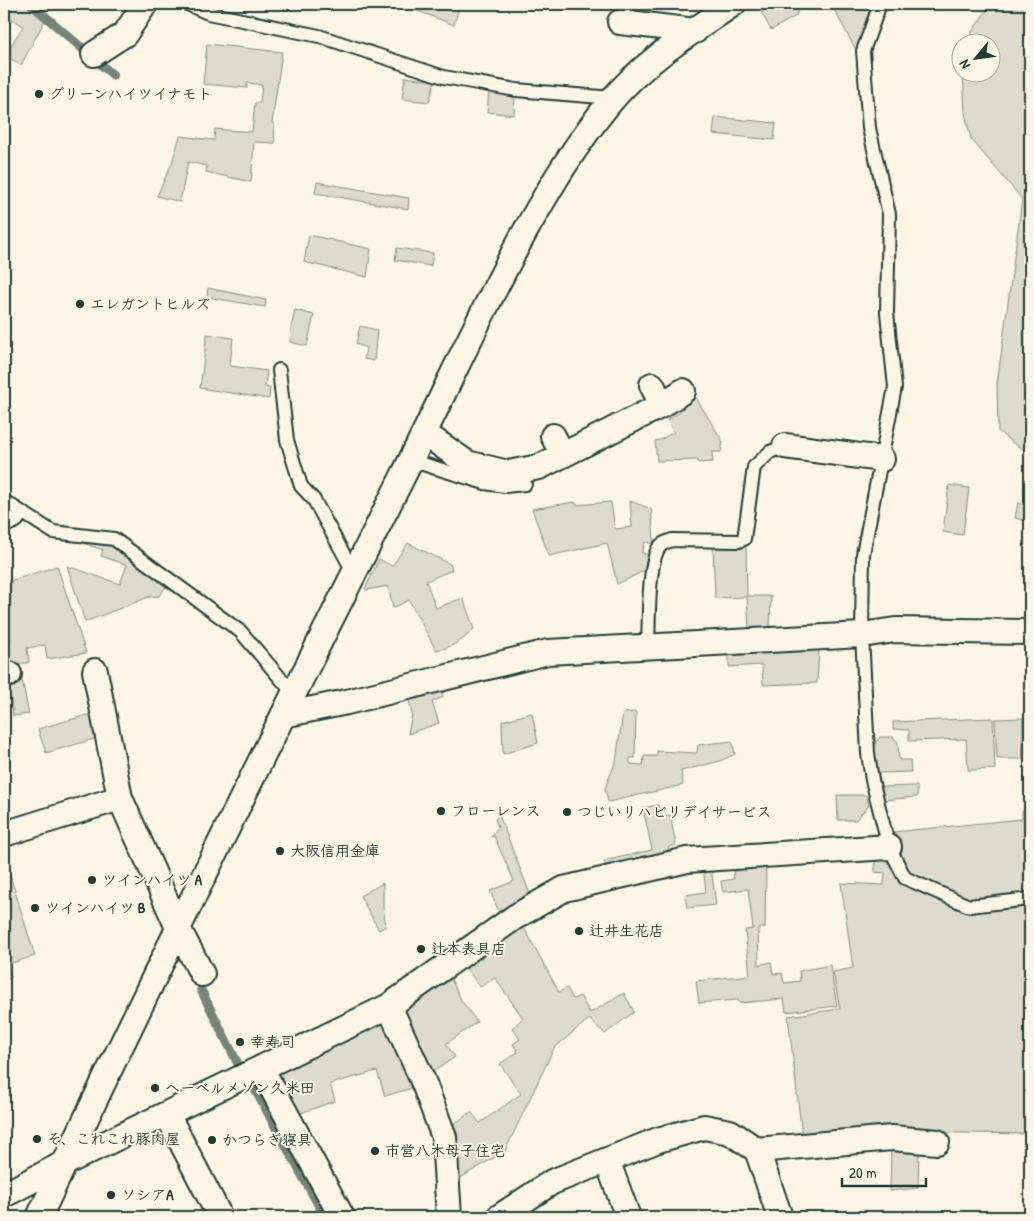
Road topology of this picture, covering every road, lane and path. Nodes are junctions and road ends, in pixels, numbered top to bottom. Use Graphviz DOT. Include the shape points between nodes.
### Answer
graph roads {
  1 [pos="145,4"];
  2 [pos="187,4"];
  3 [pos="733,4"];
  4 [pos="880,4"];
  5 [pos="620,22"];
  6 [pos="695,31"];
  7 [pos="94,54"];
  8 [pos="613,98"];
  9 [pos="279,370"];
  10 [pos="684,391"];
  11 [pos="424,433"];
  12 [pos="785,446"];
  13 [pos="882,459"];
  14 [pos="410,460"];
  15 [pos="525,484"];
  16 [pos="7,512"];
  17 [pos="354,573"];
  18 [pos="1030,632"];
  19 [pos="862,635"];
  20 [pos="648,647"];
  21 [pos="95,671"];
  22 [pos="294,694"];
  23 [pos="283,715"];
  24 [pos="120,798"];
  25 [pos="4,834"];
  26 [pos="889,847"];
  27 [pos="1030,898"];
  28 [pos="179,930"];
  29 [pos="202,974"];
  30 [pos="389,1006"];
  31 [pos="261,1068"];
  32 [pos="167,1114"];
  33 [pos="937,1142"];
  34 [pos="757,1150"];
  35 [pos="607,1160"];
  36 [pos="65,1163"];
  37 [pos="4,1195"];
  38 [pos="39,1217"];
  39 [pos="220,1217"];
  40 [pos="342,1217"];
  41 [pos="449,1217"];
  42 [pos="499,1217"];
  43 [pos="628,1217"];
  44 [pos="780,1217"];
  1 -- 7 [label="street" via="125,34"];
  2 -- 8 [label="lane" via="208,13 319,36 444,77 516,90"];
  3 -- 6 [label="street"];
  4 -- 13 [label="lane" via="863,51 869,128 889,214 887,313 895,387"];
  5 -- 6 [label="street"];
  6 -- 8 [label="street" via="638,73"];
  8 -- 11 [label="street" via="551,185 501,277"];
  9 -- 17 [label="lane" via="287,440 301,486 314,500"];
  10 -- 11 [label="street" via="657,395 558,446 539,467 508,473 467,463"];
  11 -- 14 [label="street"];
  12 -- 13 [label="street"];
  12 -- 20 [label="lane" via="770,452 754,467 744,539 672,540 662,543 657,550 652,572"];
  13 -- 19 [label="lane" via="863,554"];
  14 -- 15 [label="lane" via="485,483"];
  14 -- 17 [label="street"];
  16 -- 22 [label="lane" via="53,532 114,539 241,632"];
  17 -- 22 [label="street"];
  18 -- 19 [label="street" via="895,630"];
  19 -- 20 [label="street"];
  19 -- 26 [label="lane" via="868,753"];
  20 -- 23 [label="street" via="548,652"];
  21 -- 24 [label="street"];
  22 -- 23 [label="street"];
  23 -- 28 [label="street"];
  24 -- 25 [label="street"];
  24 -- 28 [label="street"];
  26 -- 27 [label="lane" via="905,878 968,906"];
  26 -- 30 [label="street" via="687,860 564,889 515,917"];
  28 -- 29 [label="street"];
  28 -- 36 [label="street"];
  30 -- 31 [label="street"];
  30 -- 41 [label="street" via="444,1137"];
  31 -- 32 [label="street"];
  31 -- 40 [label="street"];
  32 -- 36 [label="street"];
  32 -- 39 [label="street"];
  33 -- 34 [label="street" via="892,1138"];
  34 -- 35 [label="street" via="730,1132 704,1127 658,1140"];
  34 -- 44 [label="street"];
  35 -- 42 [label="street" via="552,1182"];
  35 -- 43 [label="street"];
  36 -- 37 [label="street"];
  36 -- 38 [label="street"];
}
